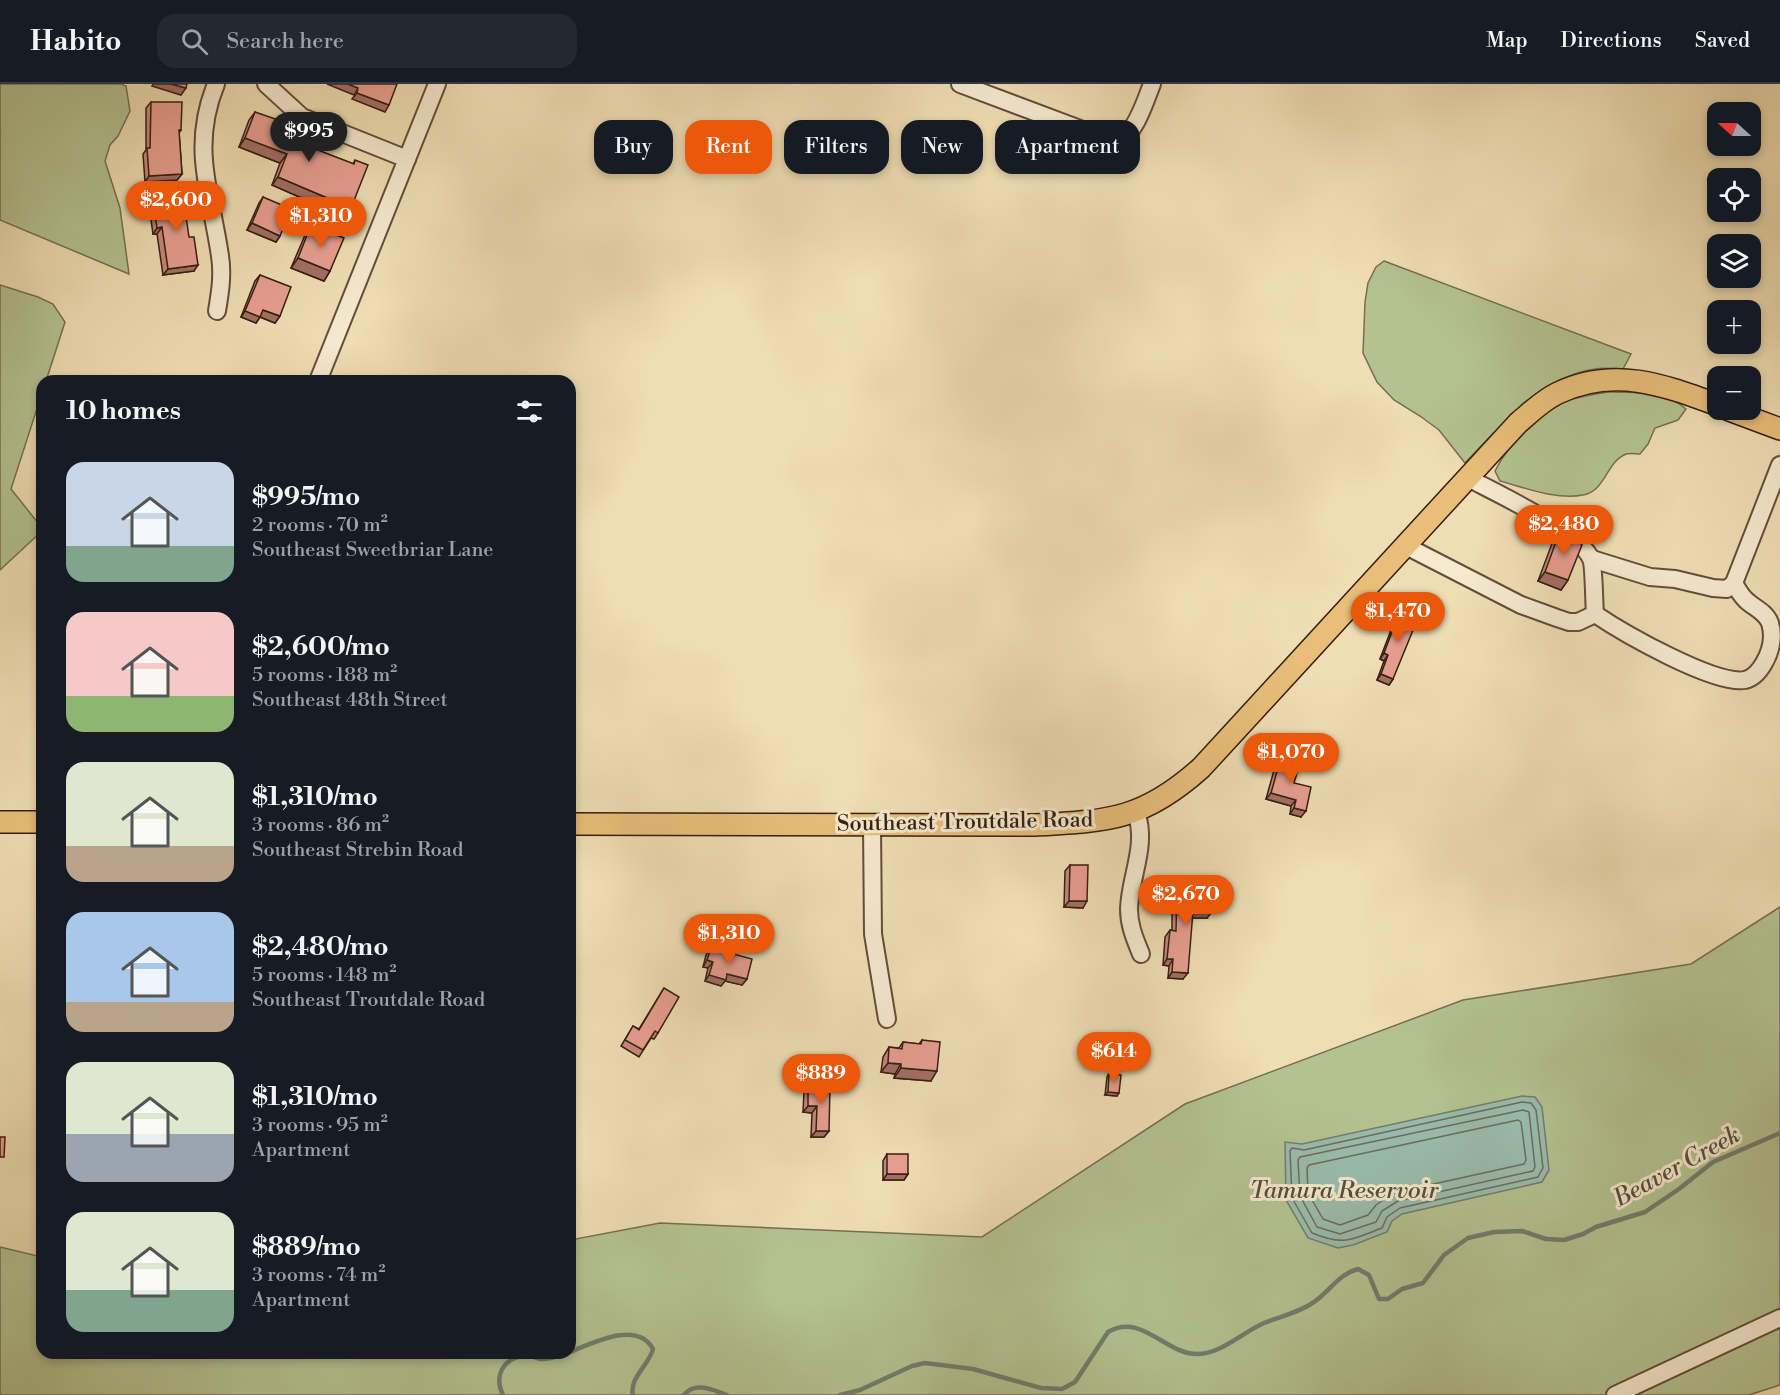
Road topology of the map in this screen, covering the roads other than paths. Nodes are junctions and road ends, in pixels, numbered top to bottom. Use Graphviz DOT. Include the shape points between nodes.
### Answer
graph roads {
  1 [pos="216,84"];
  2 [pos="267,84"];
  3 [pos="437,84"];
  4 [pos="960,84"];
  5 [pos="1152,84"];
  6 [pos="407,159"];
  7 [pos="217,311"];
  8 [pos="320,375"];
  9 [pos="1707,401"];
  10 [pos="1756,420"];
  11 [pos="1780,429"];
  12 [pos="1780,465"];
  13 [pos="1468,478"];
  14 [pos="1406,546"];
  15 [pos="1592,559"];
  16 [pos="1734,583"];
  17 [pos="1595,614"];
  18 [pos="1136,812"];
  19 [pos="0,822"];
  20 [pos="36,822"];
  21 [pos="576,824"];
  22 [pos="872,825"];
  23 [pos="1141,954"];
  24 [pos="887,1019"];
  25 [pos="1780,1318"];
  26 [pos="1617,1394"];
  1 -- 7 [label="street" via="203,147 204,174 220,258"];
  2 -- 6 [label="street" via="302,117"];
  3 -- 6 [label="street"];
  4 -- 5 [label="street" via="1118,140 1128,134 1139,117"];
  6 -- 8 [label="street"];
  9 -- 13 [label="main road, Southeast Troutdale Road" via="1648,382 1613,379 1586,383 1540,403"];
  10 -- 11 [label="main road"];
  12 -- 16 [label="street"];
  13 -- 14 [label="main road, Southeast Troutdale Road"];
  13 -- 15 [label="street" via="1539,515 1573,538"];
  14 -- 17 [label="street" via="1521,605 1557,618 1578,622"];
  14 -- 18 [label="main road, Southeast Troutdale Road" via="1201,768 1167,796"];
  15 -- 16 [label="street" via="1650,577 1713,588 1727,589"];
  15 -- 17 [label="street"];
  16 -- 17 [label="street" via="1744,599 1770,622 1772,645 1767,658 1758,673 1747,680 1730,680 1696,669"];
  18 -- 22 [label="main road, Southeast Troutdale Road" via="1093,822 1035,825"];
  18 -- 23 [label="street" via="1141,836 1129,908 1132,932"];
  19 -- 20 [label="main road"];
  21 -- 22 [label="main road, Southeast Troutdale Road"];
  22 -- 24 [label="street" via="873,934"];
  25 -- 26 [label="street"];
}
